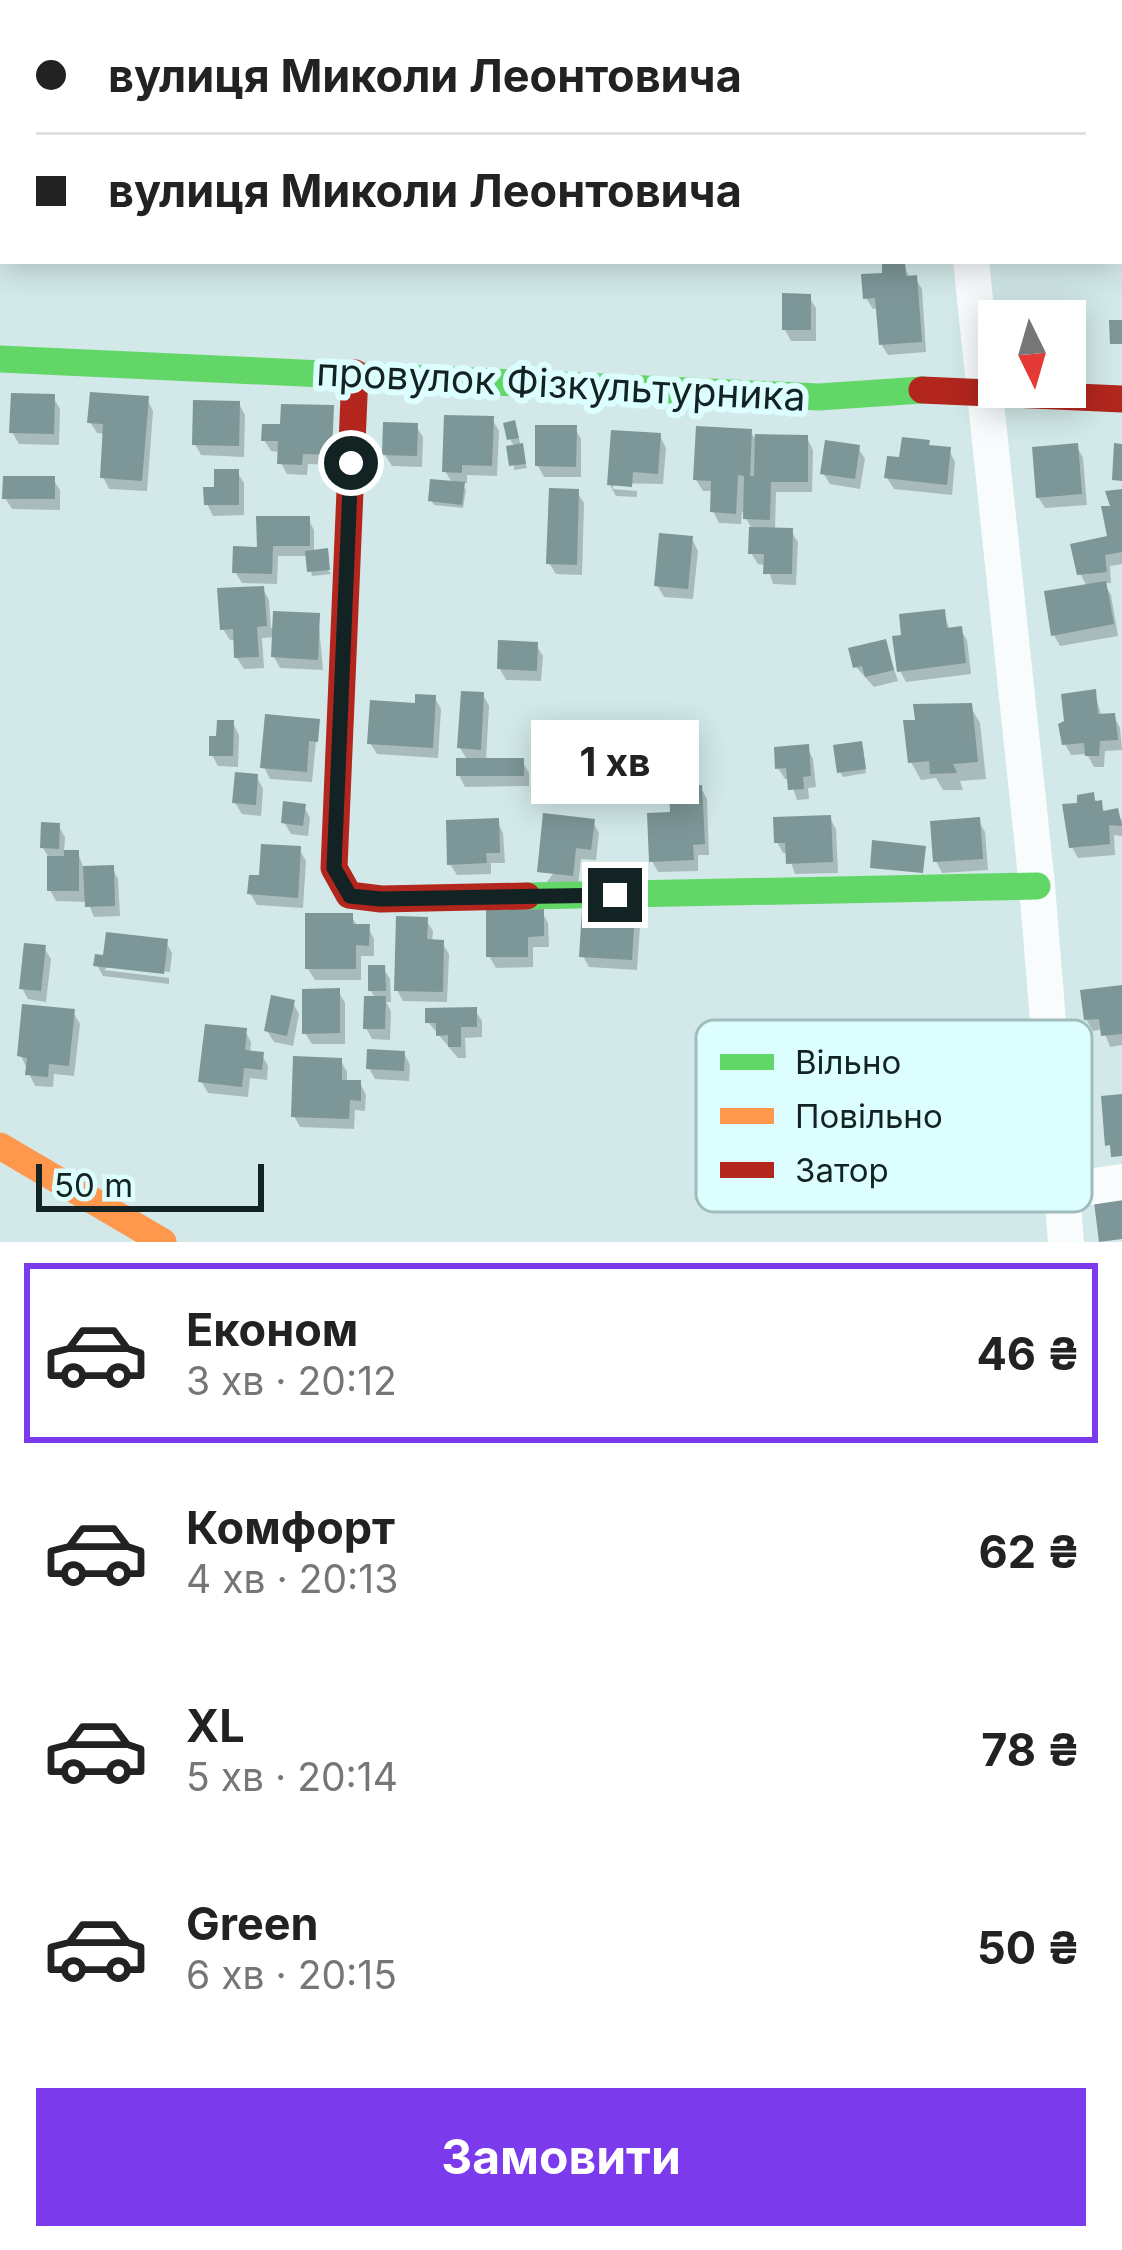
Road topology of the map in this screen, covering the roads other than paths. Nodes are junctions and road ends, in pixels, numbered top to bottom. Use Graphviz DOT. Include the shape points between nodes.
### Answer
graph roads {
  1 [pos="970,264"];
  2 [pos="978,329"];
  3 [pos="0,359"];
  4 [pos="355,373"];
  5 [pos="978,389"];
  6 [pos="1086,396"];
  7 [pos="1122,399"];
  8 [pos="987,408"];
  9 [pos="1037,886"];
  10 [pos="1048,1020"];
  11 [pos="0,1146"];
  12 [pos="1122,1182"];
  13 [pos="1092,1187"];
  14 [pos="1064,1212"];
  15 [pos="163,1242"];
  16 [pos="1066,1242"];
  1 -- 2 [label="street"];
  3 -- 4 [label="street, провулок Фізкультурника"];
  4 -- 5 [label="street, провулок Фізкультурника" via="819,397"];
  4 -- 9 [label="street" via="334,868 350,896"];
  6 -- 7 [label="street, провулок Фізкультурника"];
  8 -- 9 [label="street"];
  9 -- 10 [label="street"];
  11 -- 15 [label="street"];
  12 -- 13 [label="street"];
  14 -- 16 [label="street"];
}
